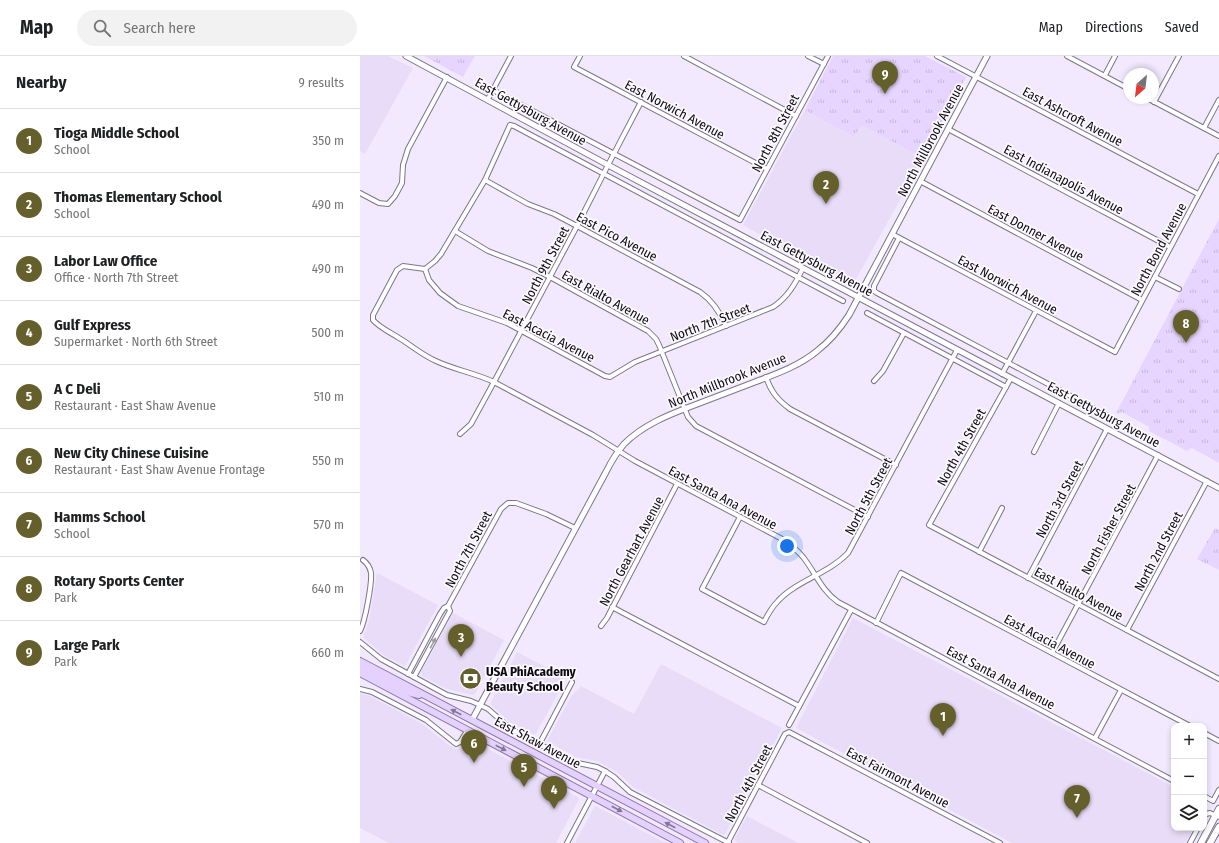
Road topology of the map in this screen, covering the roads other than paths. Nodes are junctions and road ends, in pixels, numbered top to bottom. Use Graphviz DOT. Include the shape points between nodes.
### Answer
graph roads {
  1 [pos="406,56"];
  2 [pos="511,56"];
  3 [pos="580,56"];
  4 [pos="684,56"];
  5 [pos="808,56"];
  6 [pos="828,56"];
  7 [pos="937,56"];
  8 [pos="987,56"];
  9 [pos="1067,56"];
  10 [pos="1115,56"];
  11 [pos="1179,56"];
  12 [pos="824,64"];
  13 [pos="976,76"];
  14 [pos="1104,76"];
  15 [pos="447,77"];
  16 [pos="1123,86"];
  17 [pos="493,90"];
  18 [pos="1159,93"];
  19 [pos="488,99"];
  20 [pos="1219,100"];
  21 [pos="641,102"];
  22 [pos="1158,104"];
  23 [pos="796,116"];
  24 [pos="1204,128"];
  25 [pos="948,129"];
  26 [pos="1219,136"];
  27 [pos="613,154"];
  28 [pos="1219,156"];
  29 [pos="608,165"];
  30 [pos="767,169"];
  31 [pos="603,174"];
  32 [pos="485,180"];
  33 [pos="920,181"];
  34 [pos="360,193"];
  35 [pos="1198,194"];
  36 [pos="577,226"];
  37 [pos="455,231"];
  38 [pos="892,234"];
  39 [pos="899,238"];
  40 [pos="1170,247"];
  41 [pos="803,268"];
  42 [pos="425,269"];
  43 [pos="1155,276"];
  44 [pos="550,277"];
  45 [pos="798,277"];
  46 [pos="1179,290"];
  47 [pos="858,297"];
  48 [pos="1142,300"];
  49 [pos="843,301"];
  50 [pos="1036,310"];
  51 [pos="867,313"];
  52 [pos="726,326"];
  53 [pos="522,330"];
  54 [pos="904,333"];
  55 [pos="958,350"];
  56 [pos="662,351"];
  57 [pos="1115,352"];
  58 [pos="953,359"];
  59 [pos="1008,363"];
  60 [pos="1002,374"];
  61 [pos="610,377"];
  62 [pos="766,377"];
  63 [pos="1011,378"];
  64 [pos="874,381"];
  65 [pos="494,382"];
  66 [pos="1006,387"];
  67 [pos="1059,403"];
  68 [pos="684,409"];
  69 [pos="1110,417"];
  70 [pos="1107,429"];
  71 [pos="460,434"];
  72 [pos="619,451"];
  73 [pos="1034,452"];
  74 [pos="1158,456"];
  75 [pos="896,465"];
  76 [pos="1207,481"];
  77 [pos="677,484"];
  78 [pos="1219,488"];
  79 [pos="1002,508"];
  80 [pos="740,517"];
  81 [pos="868,517"];
  82 [pos="929,525"];
  83 [pos="575,528"];
  84 [pos="978,552"];
  85 [pos="363,560"];
  86 [pos="815,576"];
  87 [pos="1028,578"];
  88 [pos="1078,605"];
  89 [pos="448,606"];
  90 [pos="612,607"];
  91 [pos="851,610"];
  92 [pos="876,623"];
  93 [pos="601,626"];
  94 [pos="1127,630"];
  95 [pos="360,631"];
  96 [pos="360,642"];
  97 [pos="1052,653"];
  98 [pos="360,661"];
  99 [pos="360,667"];
  100 [pos="360,673"];
  101 [pos="408,674"];
  102 [pos="414,677"];
  103 [pos="1219,679"];
  104 [pos="572,682"];
  105 [pos="360,689"];
  106 [pos="1120,690"];
  107 [pos="428,697"];
  108 [pos="480,705"];
  109 [pos="799,706"];
  110 [pos="472,720"];
  111 [pos="1184,723"];
  112 [pos="789,725"];
  113 [pos="467,730"];
  114 [pos="785,734"];
  115 [pos="1207,735"];
  116 [pos="1094,738"];
  117 [pos="1219,741"];
  118 [pos="540,744"];
  119 [pos="605,771"];
  120 [pos="1171,778"];
  121 [pos="758,785"];
  122 [pos="597,786"];
  123 [pos="1219,790"];
  124 [pos="592,796"];
  125 [pos="1207,798"];
  126 [pos="1219,809"];
  127 [pos="1207,814"];
  128 [pos="1217,816"];
  129 [pos="1219,827"];
  130 [pos="1196,831"];
  131 [pos="567,843"];
  132 [pos="680,843"];
  133 [pos="705,843"];
  134 [pos="728,843"];
  135 [pos="867,843"];
  136 [pos="1000,843"];
  137 [pos="1190,843"];
  138 [pos="1201,843"];
  139 [pos="1210,843"];
  1 -- 15 [label="street, East Gettysburg Avenue"];
  2 -- 17 [label="street"];
  3 -- 21 [label="street, East Norwich Avenue" via="574,67"];
  4 -- 23 [label="street"];
  5 -- 12 [label="street"];
  6 -- 12 [label="street, North 8th Street"];
  7 -- 13 [label="street, East Ashcroft Avenue"];
  8 -- 13 [label="street, North Millbrook Avenue"];
  9 -- 14 [label="street"];
  10 -- 14 [label="street"];
  11 -- 18 [label="street"];
  12 -- 23 [label="street, North 8th Street"];
  13 -- 25 [label="street, North Millbrook Avenue"];
  13 -- 35 [label="street, East Ashcroft Avenue"];
  14 -- 16 [label="street"];
  15 -- 19 [label="street, East Gettysburg Avenue"];
  15 -- 34 [label="street" via="408,149 403,165 402,183 395,196 388,204 379,203"];
  17 -- 19 [label="street"];
  17 -- 27 [label="street"];
  19 -- 29 [label="street, East Gettysburg Avenue"];
  20 -- 24 [label="street"];
  21 -- 27 [label="street, North 9th Street"];
  21 -- 30 [label="street, East Norwich Avenue"];
  22 -- 24 [label="street"];
  23 -- 30 [label="street, North 8th Street"];
  24 -- 26 [label="street"];
  25 -- 33 [label="street, North Millbrook Avenue"];
  25 -- 40 [label="street, East Indianapolis Avenue"];
  27 -- 29 [label="street, North 9th Street"];
  27 -- 30 [label="street, North 8th Street" via="740,220"];
  28 -- 35 [label="street, North Bond Avenue"];
  29 -- 31 [label="street, North 9th Street"];
  29 -- 41 [label="street, East Gettysburg Avenue"];
  31 -- 32 [label="street" via="510,125"];
  31 -- 36 [label="street, North 9th Street"];
  31 -- 45 [label="street"];
  32 -- 36 [label="street, East Pico Avenue" via="528,204"];
  32 -- 37 [label="street"];
  33 -- 38 [label="street, North Millbrook Avenue"];
  33 -- 48 [label="street, East Donner Avenue"];
  35 -- 40 [label="street, North Bond Avenue"];
  36 -- 44 [label="street, North 9th Street"];
  36 -- 52 [label="street, East Pico Avenue" via="705,295 716,307"];
  37 -- 42 [label="street" via="441,254"];
  37 -- 44 [label="street, East Rialto Avenue" via="488,250"];
  38 -- 39 [label="street, East Norwich Avenue"];
  38 -- 47 [label="street, North Millbrook Avenue"];
  39 -- 50 [label="street, East Norwich Avenue"];
  39 -- 59 [label="street, East Gettysburg Avenue" via="874,288 877,293"];
  40 -- 43 [label="street, North Bond Avenue"];
  41 -- 45 [label="street, North 7th Street"];
  41 -- 47 [label="street, East Gettysburg Avenue"];
  42 -- 53 [label="street, East Acacia Avenue" via="429,280 440,293 458,306"];
  42 -- 65 [label="street, East Santa Ana Avenue" via="403,266 397,270 373,320 434,360"];
  43 -- 46 [label="street"];
  43 -- 48 [label="street, North Bond Avenue"];
  44 -- 53 [label="street, North 9th Street"];
  44 -- 56 [label="street, East Rialto Avenue" via="648,331"];
  45 -- 49 [label="street"];
  45 -- 52 [label="street, North 7th Street" via="789,293 773,308"];
  47 -- 55 [label="street, East Gettysburg Avenue"];
  47 -- 62 [label="street, North Millbrook Avenue" via="840,329 824,346 799,363"];
  48 -- 57 [label="street, North Bond Avenue"];
  50 -- 57 [label="street, East Norwich Avenue"];
  50 -- 59 [label="street"];
  51 -- 54 [label="street, East Gettysburg Avenue"];
  52 -- 56 [label="street, North 7th Street"];
  53 -- 61 [label="street, East Acacia Avenue"];
  53 -- 65 [label="street, North 9th Street"];
  54 -- 58 [label="street, East Gettysburg Avenue"];
  54 -- 64 [label="street" via="883,371"];
  55 -- 58 [label="street, North 5th Street"];
  55 -- 60 [label="street, East Gettysburg Avenue"];
  56 -- 61 [label="street, North 7th Street" via="635,362"];
  56 -- 68 [label="street, East Rialto Avenue"];
  58 -- 66 [label="street, East Gettysburg Avenue"];
  58 -- 75 [label="street, North 5th Street"];
  59 -- 60 [label="street"];
  59 -- 69 [label="street, East Gettysburg Avenue"];
  60 -- 63 [label="street, East Gettysburg Avenue"];
  62 -- 68 [label="street, North Millbrook Avenue"];
  62 -- 75 [label="street" via="775,396 790,409"];
  63 -- 66 [label="street, North 4th Street"];
  63 -- 67 [label="street, East Gettysburg Avenue"];
  65 -- 71 [label="street, North 9th Street" via="471,424"];
  65 -- 72 [label="street, East Santa Ana Avenue"];
  66 -- 82 [label="street, North 4th Street"];
  67 -- 70 [label="street, East Gettysburg Avenue"];
  67 -- 73 [label="street"];
  68 -- 72 [label="street, North Millbrook Avenue" via="650,425"];
  68 -- 81 [label="street, East Rialto Avenue" via="701,430"];
  70 -- 74 [label="street, East Gettysburg Avenue"];
  70 -- 87 [label="street, North 3rd Street"];
  72 -- 77 [label="street, East Santa Ana Avenue"];
  72 -- 83 [label="street, North Millbrook Avenue"];
  74 -- 76 [label="street, East Gettysburg Avenue"];
  74 -- 88 [label="street, North Fisher Street"];
  75 -- 81 [label="street, North 5th Street"];
  76 -- 78 [label="street, East Gettysburg Avenue"];
  76 -- 94 [label="street, North 2nd Street"];
  77 -- 80 [label="street, East Santa Ana Avenue"];
  77 -- 90 [label="street, North Gearhart Avenue"];
  79 -- 84 [label="street"];
  80 -- 86 [label="street, East Santa Ana Avenue" via="784,540 804,558"];
  80 -- 86 [label="street, North 5th Street" via="702,589 764,622 777,601"];
  81 -- 86 [label="street, North 5th Street" via="848,553"];
  82 -- 84 [label="street, East Rialto Avenue"];
  83 -- 89 [label="street, North 7th Street" via="546,514 516,503 508,503 501,510"];
  83 -- 108 [label="street, North Millbrook Avenue"];
  84 -- 87 [label="street, East Rialto Avenue"];
  85 -- 95 [label="street" via="371,573 365,618"];
  86 -- 91 [label="street, East Santa Ana Avenue" via="831,597"];
  87 -- 88 [label="street, East Rialto Avenue"];
  88 -- 94 [label="street, East Rialto Avenue"];
  88 -- 97 [label="street, North Fisher Street"];
  89 -- 101 [label="street, North 7th Street" via="444,608"];
  102 -- 89 [label="street, North 7th Street, one-way" via="450,611"];
  90 -- 93 [label="street, North Gearhart Avenue"];
  90 -- 109 [label="street"];
  91 -- 92 [label="street, East Santa Ana Avenue"];
  91 -- 109 [label="street"];
  92 -- 97 [label="street, East Acacia Avenue" via="901,573"];
  92 -- 116 [label="street, East Santa Ana Avenue"];
  94 -- 103 [label="street, East Rialto Avenue"];
  96 -- 101 [label="street" via="381,659"];
  97 -- 106 [label="street, East Acacia Avenue"];
  98 -- 107 [label="main road, East Shaw Avenue"];
  99 -- 107 [label="main road" via="407,692"];
  100 -- 113 [label="main road, East Shaw Avenue"];
  101 -- 102 [label="street"];
  102 -- 108 [label="street" via="447,695"];
  104 -- 118 [label="street"];
  105 -- 113 [label="street" via="372,692 426,720 456,744"];
  106 -- 111 [label="street, East Acacia Avenue"];
  106 -- 116 [label="street"];
  110 -- 107 [label="main road, East Shaw Avenue, one-way"];
  108 -- 110 [label="street, North Millbrook Avenue"];
  108 -- 118 [label="street" via="506,726"];
  109 -- 112 [label="street"];
  110 -- 122 [label="main road, East Shaw Avenue"];
  113 -- 124 [label="main road, East Shaw Avenue, one-way"];
  114 -- 121 [label="street, North 4th Street"];
  114 -- 136 [label="street, East Fairmont Avenue" via="791,732"];
  115 -- 117 [label="street"];
  116 -- 120 [label="street, East Santa Ana Avenue"];
  118 -- 119 [label="street" via="573,762"];
  119 -- 122 [label="street"];
  119 -- 134 [label="street" via="630,792"];
  121 -- 134 [label="street, North 4th Street"];
  121 -- 135 [label="street"];
  122 -- 124 [label="street"];
  133 -- 122 [label="main road, East Shaw Avenue, one-way"];
  123 -- 125 [label="street" via="1213,801"];
  124 -- 131 [label="street"];
  124 -- 132 [label="main road, East Shaw Avenue, one-way"];
  126 -- 128 [label="main road"];
  127 -- 128 [label="street"];
  128 -- 138 [label="main road"];
  129 -- 139 [label="main road"];
  130 -- 137 [label="street"];
}
